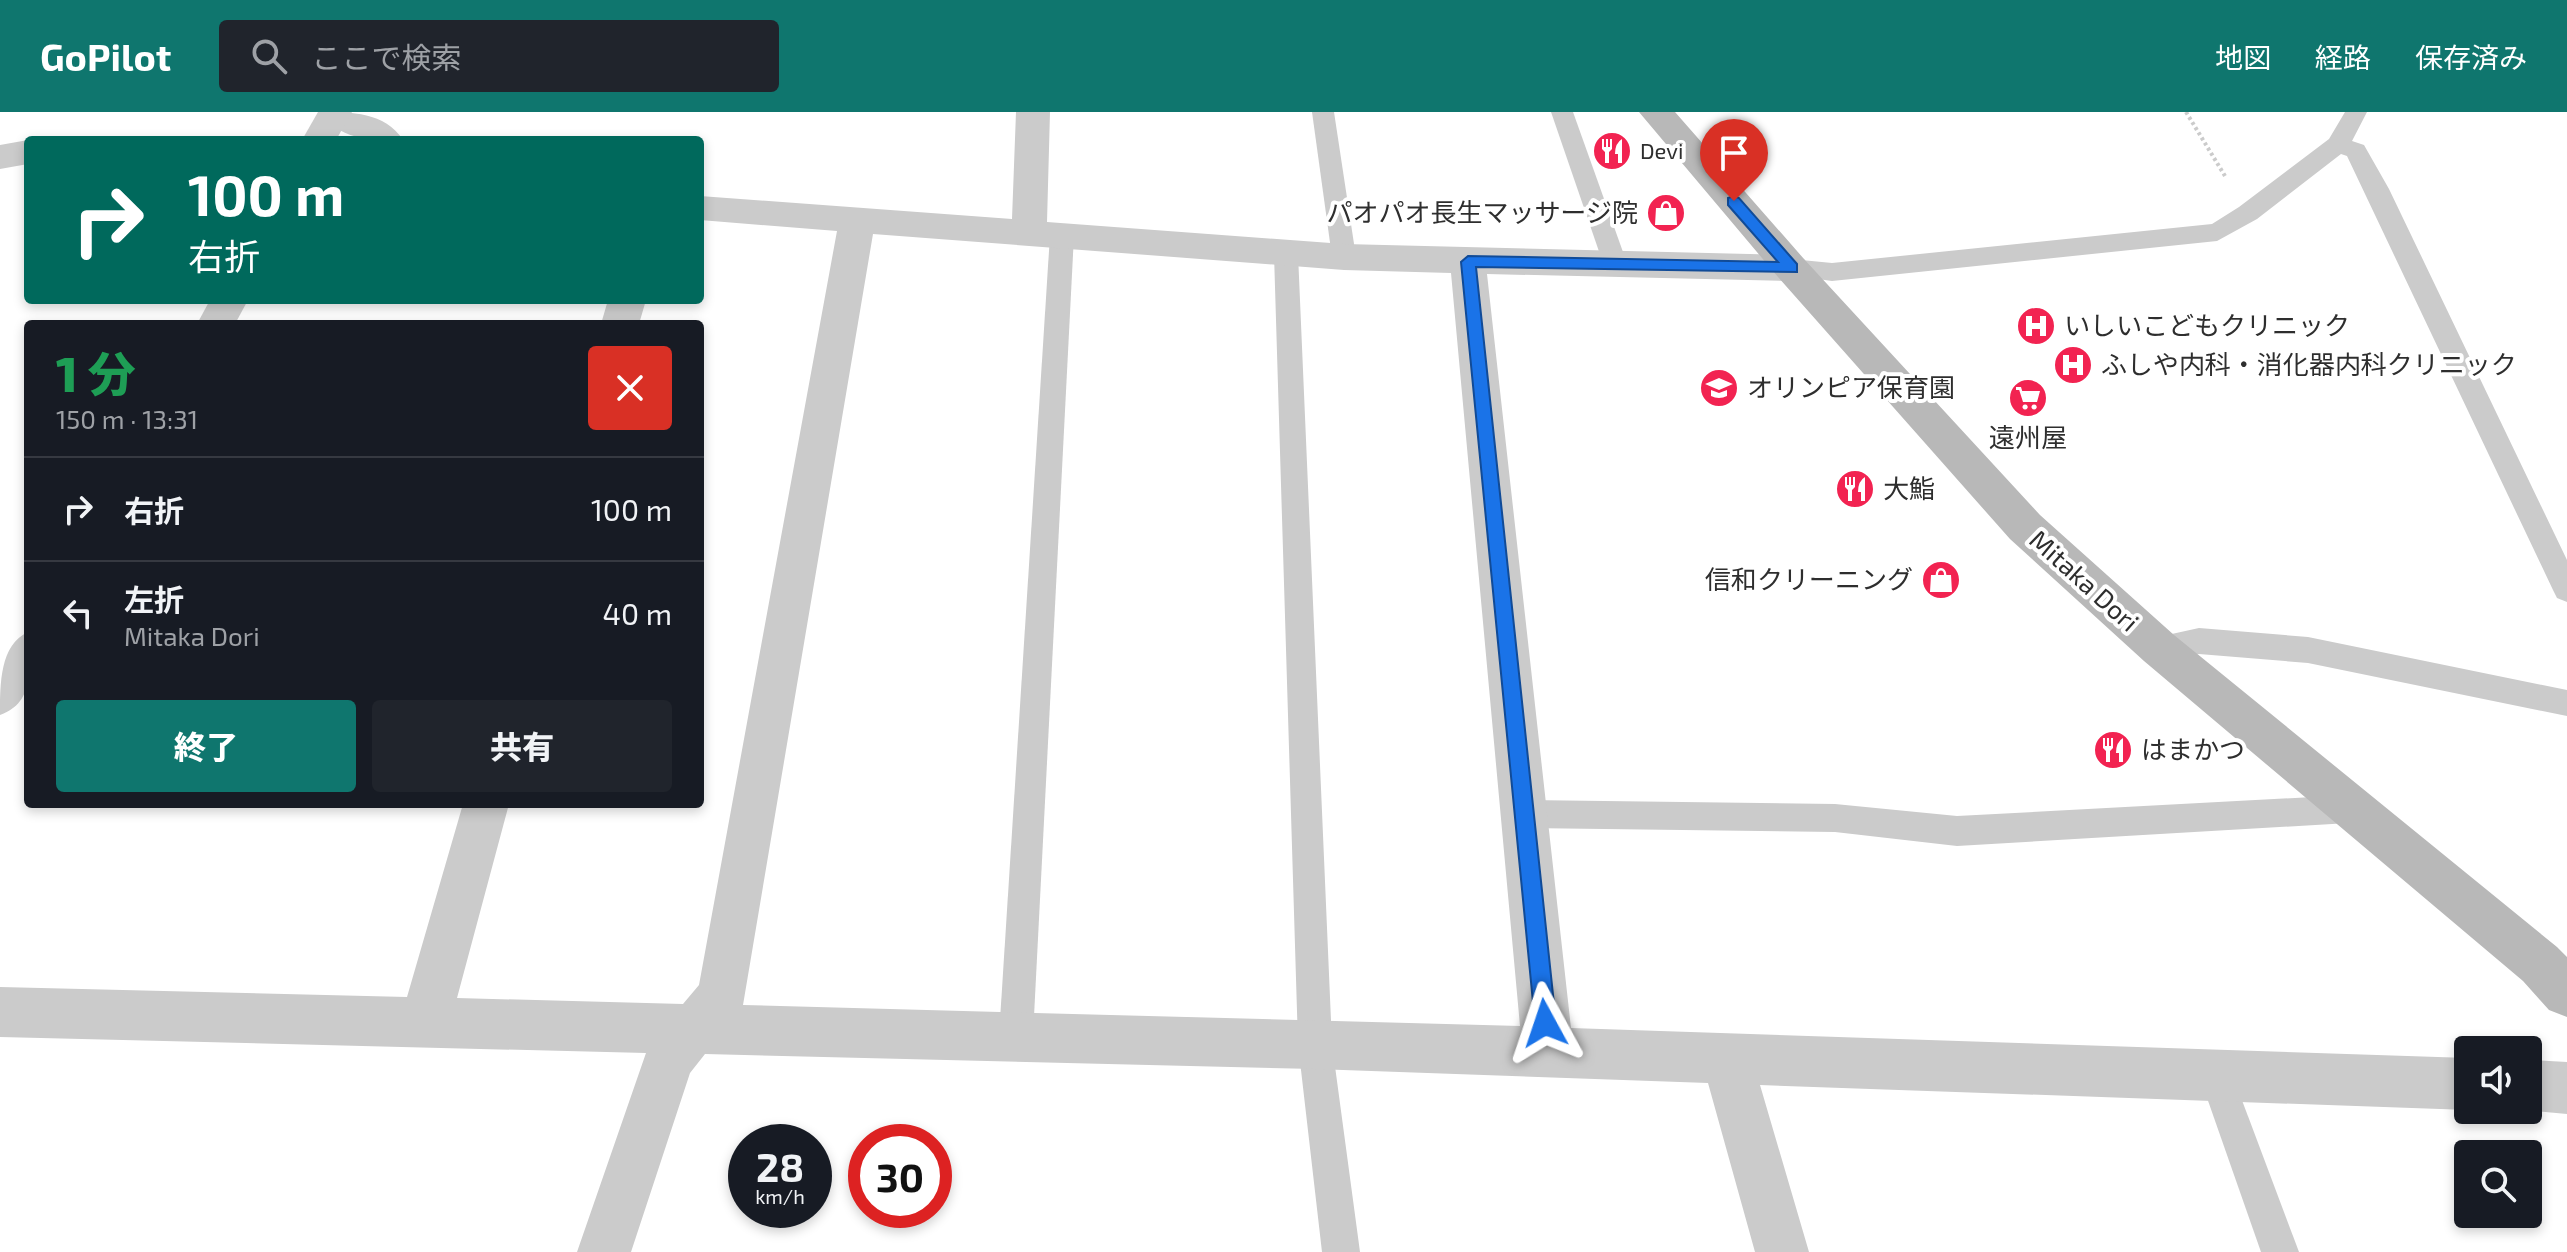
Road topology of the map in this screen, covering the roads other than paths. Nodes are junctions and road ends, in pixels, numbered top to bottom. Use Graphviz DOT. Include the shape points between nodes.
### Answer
graph roads {
  1 [pos="336,112"];
  2 [pos="1033,112"];
  3 [pos="1323,112"];
  4 [pos="1562,112"];
  5 [pos="1656,112"];
  6 [pos="2356,112"];
  7 [pos="321,136"];
  8 [pos="379,136"];
  9 [pos="2338,144"];
  10 [pos="704,208"];
  11 [pos="857,221"];
  12 [pos="1045,234"];
  13 [pos="1286,254"];
  14 [pos="1344,257"];
  15 [pos="1468,262"];
  16 [pos="1616,266"];
  17 [pos="1791,268"];
  18 [pos="2567,590"];
  19 [pos="2159,648"];
  20 [pos="24,657"];
  21 [pos="0,696"];
  22 [pos="2567,703"];
  23 [pos="485,808"];
  24 [pos="2349,809"];
  25 [pos="1526,814"];
  26 [pos="2567,993"];
  27 [pos="0,1012"];
  28 [pos="425,1022"];
  29 [pos="696,1029"];
  30 [pos="1016,1036"];
  31 [pos="1315,1044"];
  32 [pos="1548,1052"];
  33 [pos="1727,1059"];
  34 [pos="2216,1075"];
  35 [pos="2454,1084"];
  36 [pos="2542,1087"];
  37 [pos="2567,1088"];
  38 [pos="604,1252"];
  39 [pos="1341,1252"];
  40 [pos="1782,1252"];
  41 [pos="2280,1252"];
  1 -- 7 [label="street"];
  1 -- 8 [label="street"];
  2 -- 12 [label="street"];
  3 -- 14 [label="lane"];
  4 -- 16 [label="lane"];
  5 -- 17 [label="main road, Mitaka Dori"];
  6 -- 9 [label="lane"];
  9 -- 17 [label="lane" via="2217,232 1832,272"];
  9 -- 18 [label="lane" via="2356,151 2377,189"];
  10 -- 11 [label="street"];
  11 -- 12 [label="street"];
  11 -- 29 [label="street" via="722,996"];
  12 -- 13 [label="street"];
  12 -- 30 [label="lane"];
  13 -- 14 [label="street"];
  13 -- 31 [label="lane"];
  14 -- 15 [label="street"];
  15 -- 16 [label="street"];
  15 -- 25 [label="street"];
  16 -- 17 [label="street"];
  17 -- 19 [label="main road, Mitaka Dori" via="2025,527"];
  19 -- 22 [label="lane" via="2199,641 2308,650"];
  19 -- 24 [label="main road, Mitaka Dori"];
  20 -- 21 [label="street"];
  23 -- 28 [label="street"];
  24 -- 25 [label="lane" via="1957,831 1835,818"];
  24 -- 26 [label="main road, Mitaka Dori" via="2540,964"];
  25 -- 32 [label="street"];
  27 -- 28 [label="street"];
  28 -- 29 [label="street"];
  29 -- 30 [label="street"];
  29 -- 38 [label="street" via="669,1058"];
  30 -- 31 [label="street"];
  31 -- 32 [label="street"];
  31 -- 39 [label="lane"];
  32 -- 33 [label="street"];
  33 -- 34 [label="street"];
  33 -- 40 [label="street"];
  34 -- 35 [label="street"];
  34 -- 41 [label="lane"];
  36 -- 37 [label="street"];
}
